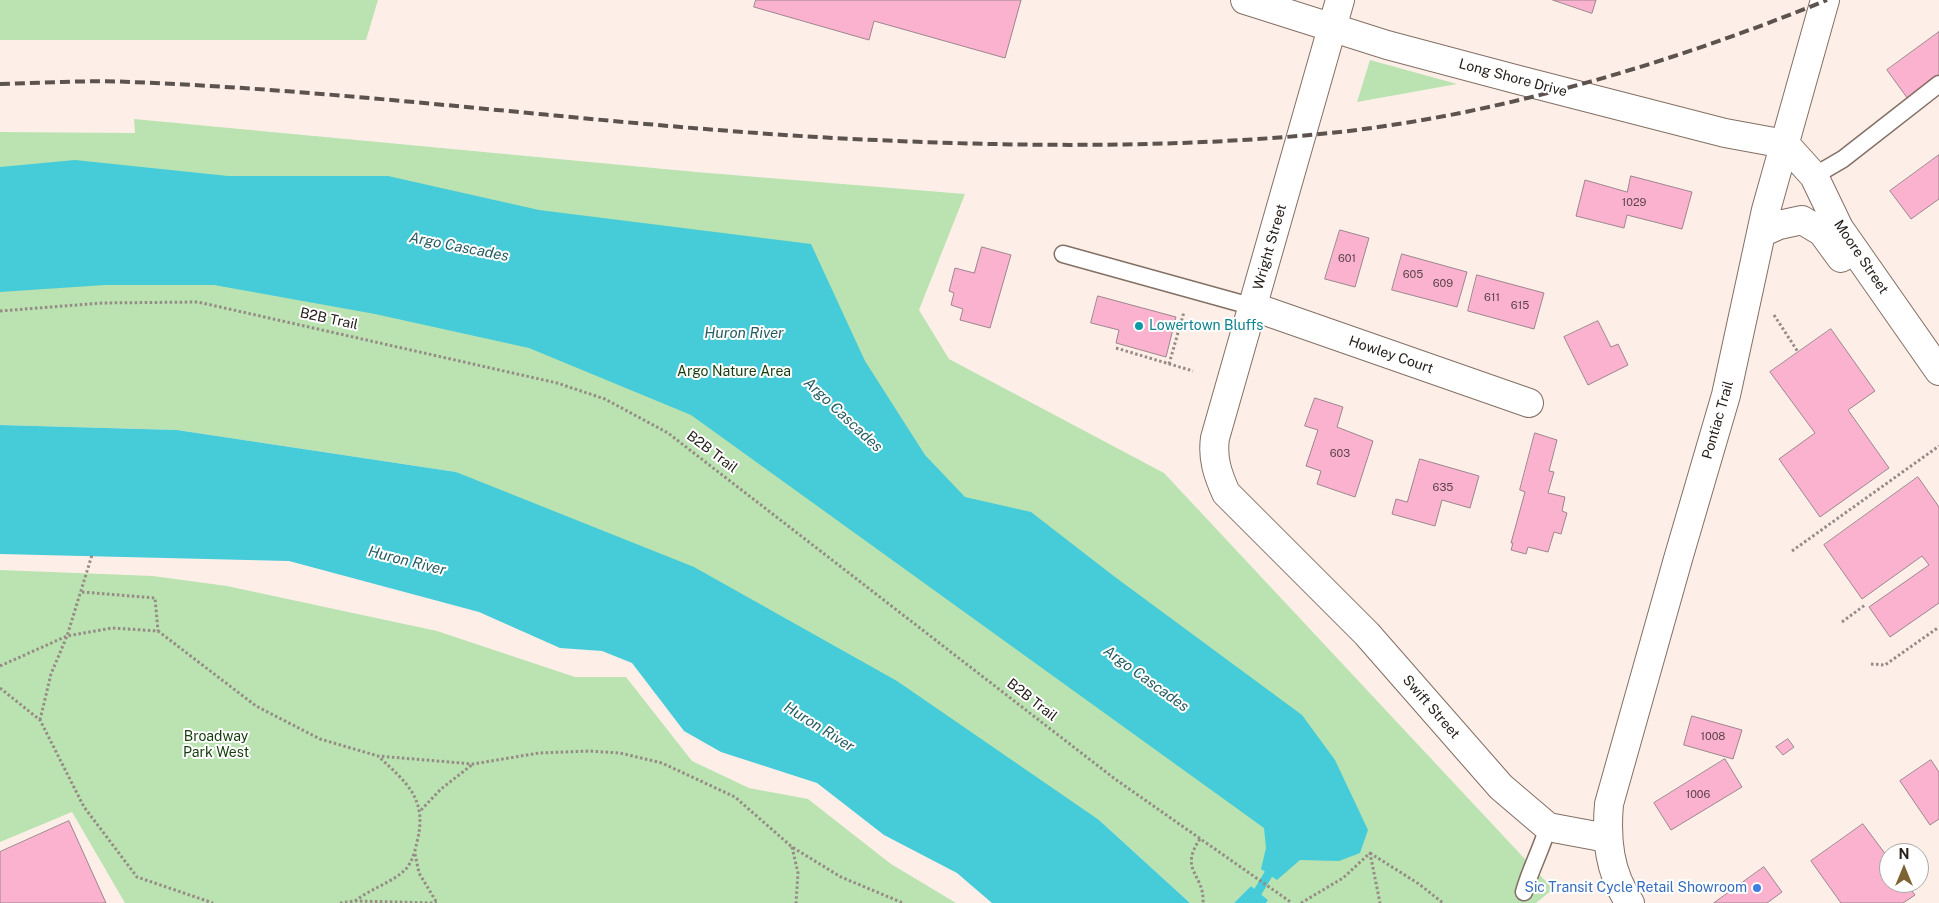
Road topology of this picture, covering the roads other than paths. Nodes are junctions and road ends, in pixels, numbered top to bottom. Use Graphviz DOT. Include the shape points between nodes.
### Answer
graph roads {
  1 [pos="1245,0"];
  2 [pos="1340,0"];
  3 [pos="1825,0"];
  4 [pos="1332,27"];
  5 [pos="1939,84"];
  6 [pos="1785,144"];
  7 [pos="1814,176"];
  8 [pos="1761,233"];
  9 [pos="1063,254"];
  10 [pos="1875,279"];
  11 [pos="1254,307"];
  12 [pos="1939,371"];
  13 [pos="1529,403"];
  14 [pos="1226,493"];
  15 [pos="1548,827"];
  16 [pos="1607,838"];
  17 [pos="1524,892"];
  18 [pos="1630,903"];
  1 -- 4 [label="street, Long Shore Drive"];
  2 -- 4 [label="street, Wright Street"];
  3 -- 6 [label="street, Pontiac Trail"];
  4 -- 6 [label="street, Long Shore Drive" via="1387,45 1724,133"];
  4 -- 11 [label="street, Wright Street"];
  5 -- 7 [label="lane" via="1844,159"];
  6 -- 7 [label="street, Moore Street"];
  6 -- 8 [label="street, Pontiac Trail"];
  7 -- 10 [label="street, Moore Street" via="1839,228"];
  8 -- 10 [label="street" via="1802,220 1822,232 1845,264 1858,275"];
  8 -- 16 [label="street, Pontiac Trail" via="1726,395 1615,779 1609,804"];
  9 -- 11 [label="lane"];
  10 -- 12 [label="street, Moore Street"];
  11 -- 13 [label="street, Howley Court"];
  11 -- 14 [label="street, Wright Street" via="1214,444 1215,464"];
  14 -- 15 [label="street, Swift Street" via="1367,634 1501,787"];
  15 -- 16 [label="street, Swift Street"];
  15 -- 17 [label="lane"];
  16 -- 18 [label="street" via="1609,856"];
}
